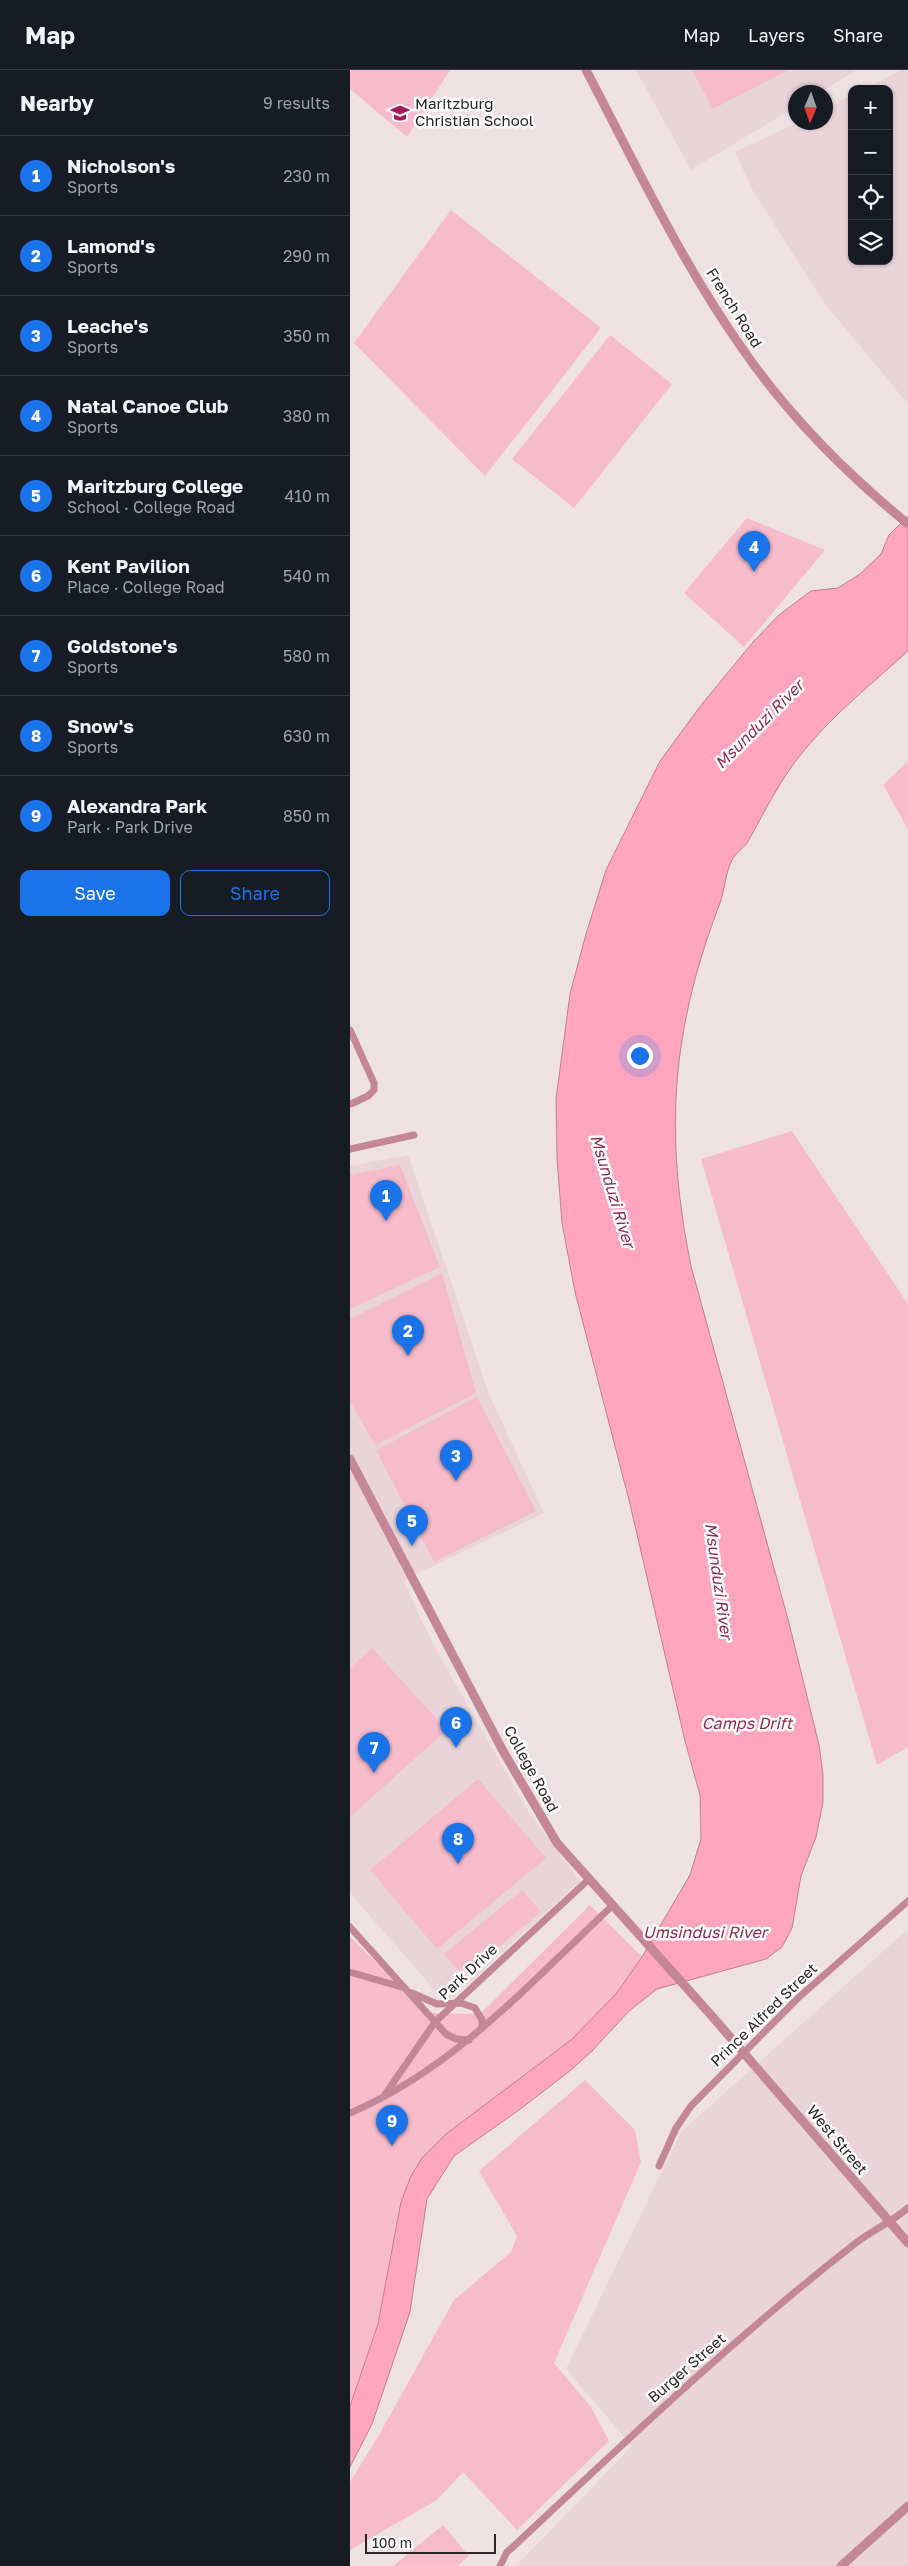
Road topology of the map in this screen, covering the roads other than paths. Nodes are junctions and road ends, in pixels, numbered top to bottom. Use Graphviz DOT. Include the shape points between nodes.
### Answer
graph roads {
  1 [pos="586,70"];
  2 [pos="908,524"];
  3 [pos="350,1030"];
  4 [pos="353,1043"];
  5 [pos="351,1104"];
  6 [pos="414,1136"];
  7 [pos="350,1149"];
  8 [pos="350,1459"];
  9 [pos="588,1880"];
  10 [pos="908,1901"];
  11 [pos="612,1906"];
  12 [pos="350,1927"];
  13 [pos="350,1972"];
  14 [pos="407,1990"];
  15 [pos="452,2004"];
  16 [pos="435,2022"];
  17 [pos="482,2028"];
  18 [pos="469,2040"];
  19 [pos="744,2055"];
  20 [pos="383,2099"];
  21 [pos="350,2113"];
  22 [pos="659,2166"];
  23 [pos="908,2208"];
  24 [pos="890,2224"];
  25 [pos="908,2243"];
  26 [pos="908,2506"];
  27 [pos="500,2566"];
  28 [pos="841,2566"];
  1 -- 2 [label="street, French Road" via="660,213 727,327 788,409 871,494"];
  3 -- 4 [label="street"];
  4 -- 5 [label="street" via="374,1083 374,1090"];
  6 -- 7 [label="street"];
  8 -- 9 [label="street, College Road" via="503,1751 557,1843"];
  9 -- 11 [label="street, College Road"];
  9 -- 15 [label="street, Park Drive"];
  10 -- 19 [label="street, Prince Alfred Street" via="796,1999"];
  11 -- 17 [label="street"];
  11 -- 19 [label="street, College Road"];
  12 -- 14 [label="street"];
  13 -- 14 [label="street"];
  14 -- 15 [label="street" via="437,2004"];
  14 -- 16 [label="street"];
  15 -- 16 [label="street, Park Drive"];
  15 -- 17 [label="street" via="461,2003 475,2008 482,2020"];
  16 -- 18 [label="street" via="451,2037"];
  16 -- 20 [label="street, Park Drive"];
  17 -- 18 [label="street"];
  18 -- 20 [label="street"];
  19 -- 22 [label="street, Prince Alfred Street" via="691,2106 676,2128"];
  19 -- 24 [label="street, West Street"];
  20 -- 21 [label="street"];
  23 -- 24 [label="street, Burger Street"];
  24 -- 25 [label="street, West Street"];
  24 -- 27 [label="street, Burger Street" via="853,2245 687,2384 514,2546"];
  26 -- 28 [label="street"];
}
